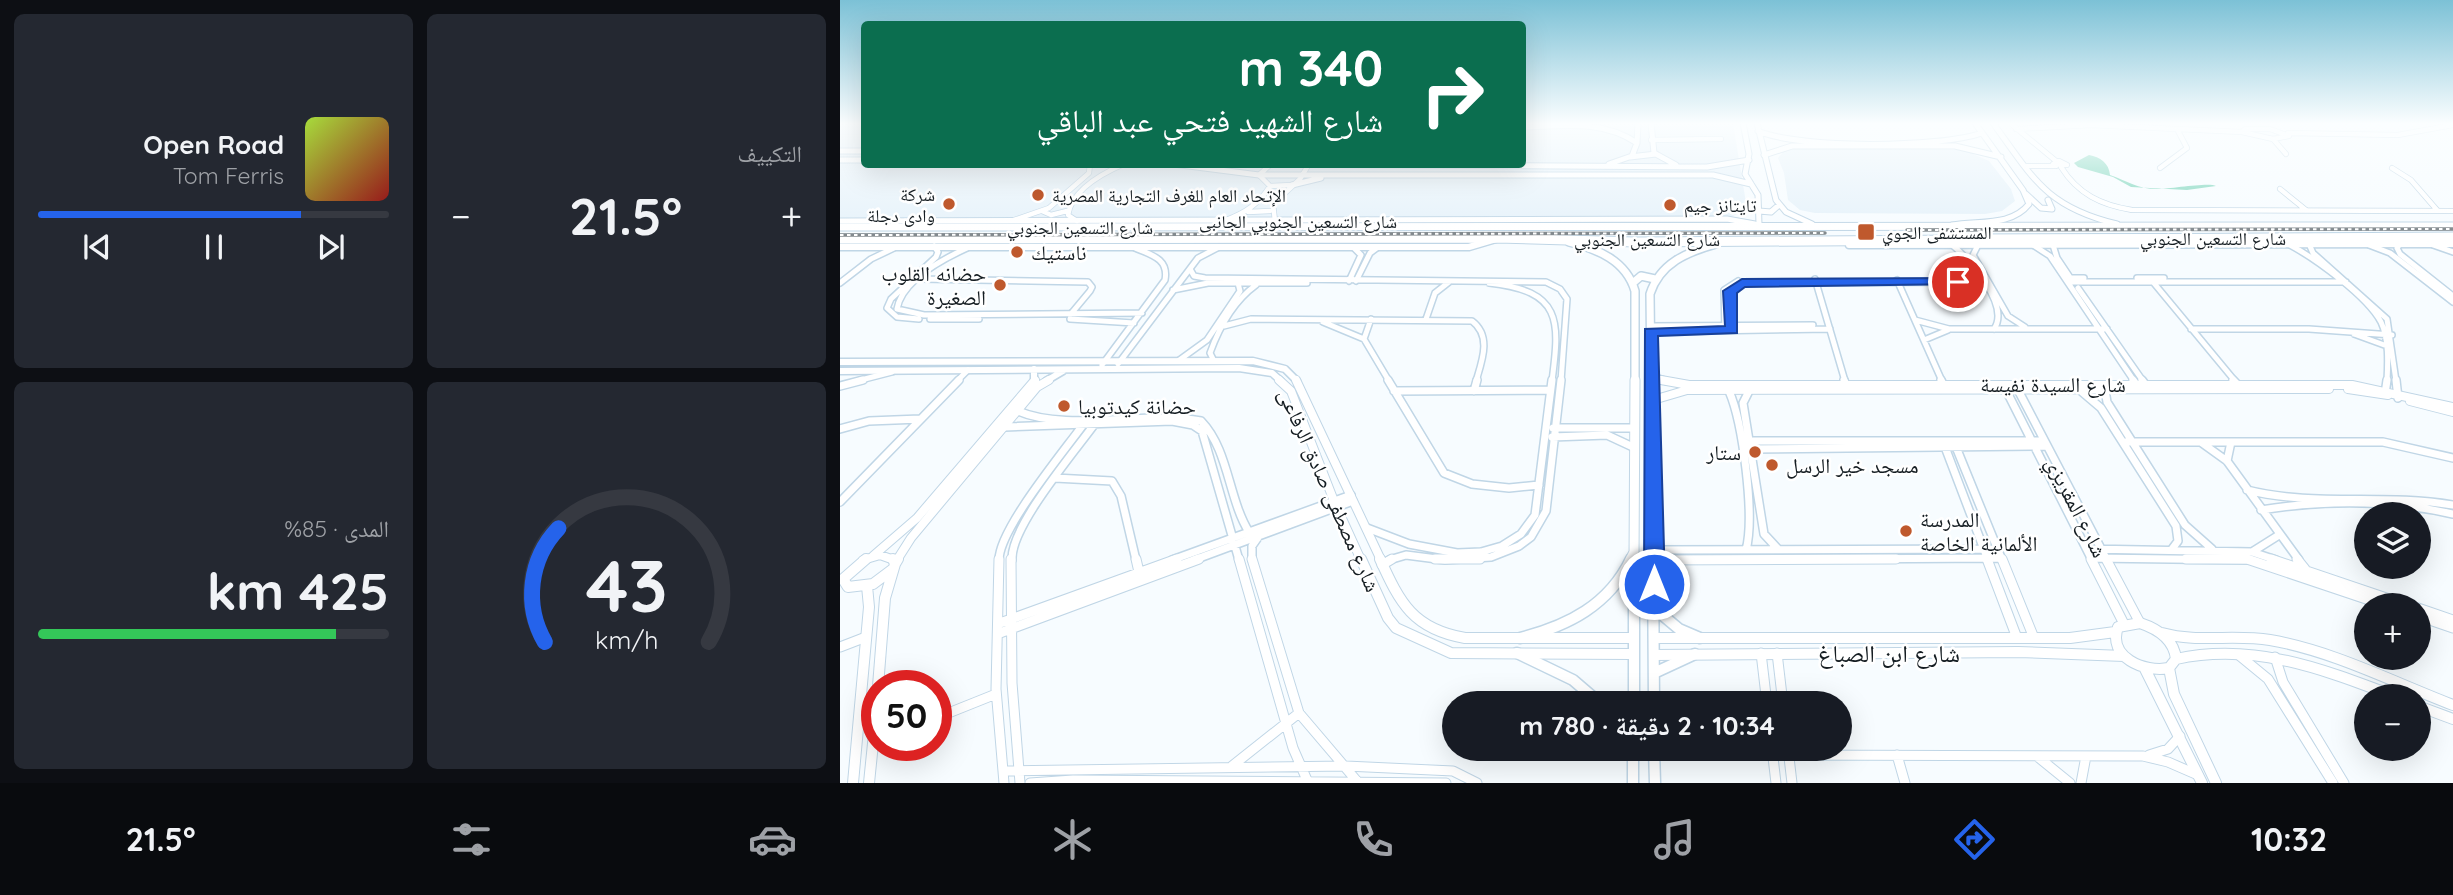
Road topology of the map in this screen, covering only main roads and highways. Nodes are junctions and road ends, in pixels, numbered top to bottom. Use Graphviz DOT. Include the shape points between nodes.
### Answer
graph roads {
  1 [pos="900,221"];
  2 [pos="1187,226"];
  3 [pos="2344,226"];
  4 [pos="2453,226"];
  5 [pos="840,227"];
  6 [pos="891,227"];
  7 [pos="1213,227"];
  8 [pos="2358,237"];
  9 [pos="2453,237"];
  10 [pos="840,239"];
  11 [pos="1178,239"];
  12 [pos="1209,239"];
  13 [pos="1735,239"];
  14 [pos="1560,240"];
  15 [pos="1656,279"];
  16 [pos="1634,282"];
  17 [pos="1636,546"];
  18 [pos="1654,608"];
  19 [pos="1520,638"];
  20 [pos="1700,638"];
  21 [pos="1517,653"];
  22 [pos="1695,654"];
  23 [pos="1654,673"];
  24 [pos="1586,691"];
  25 [pos="1633,691"];
  26 [pos="1654,691"];
  27 [pos="1633,761"];
  28 [pos="1654,761"];
  29 [pos="1633,783"];
  30 [pos="1655,783"];
  1 -- 6 [label="highway"];
  2 -- 6 [label="highway, شارع التسعين الجنوبي"];
  2 -- 7 [label="highway, شارع التسعين الجنوبي"];
  2 -- 11 [label="highway" via="1188,233"];
  3 -- 4 [label="highway, شارع التسعين الجنوبي"];
  3 -- 7 [label="highway, شارع التسعين الجنوبي"];
  3 -- 8 [label="highway" via="2355,230"];
  5 -- 6 [label="highway, شارع التسعين الجنوبي"];
  7 -- 12 [label="highway" via="1207,232"];
  8 -- 9 [label="highway, شارع التسعين الجنوبي"];
  8 -- 13 [label="highway, شارع التسعين الجنوبي"];
  10 -- 11 [label="highway, شارع التسعين الجنوبي"];
  11 -- 12 [label="highway, شارع التسعين الجنوبي"];
  12 -- 14 [label="highway, شارع التسعين الجنوبي"];
  13 -- 14 [label="highway, شارع التسعين الجنوبي"];
  13 -- 15 [label="main road" via="1688,253"];
  14 -- 16 [label="main road" via="1606,256"];
  15 -- 16 [label="main road" via="1641,276"];
  15 -- 18 [label="main road" via="1650,294"];
  16 -- 17 [label="main road"];
  17 -- 19 [label="main road" via="1624,576 1589,611 1555,629"];
  17 -- 25 [label="main road"];
  18 -- 20 [label="main road" via="1679,629"];
  18 -- 23 [label="main road"];
  21 -- 24 [label="main road"];
  22 -- 23 [label="main road"];
  23 -- 26 [label="main road"];
  27 -- 29 [label="main road"];
  28 -- 30 [label="main road"];
}
